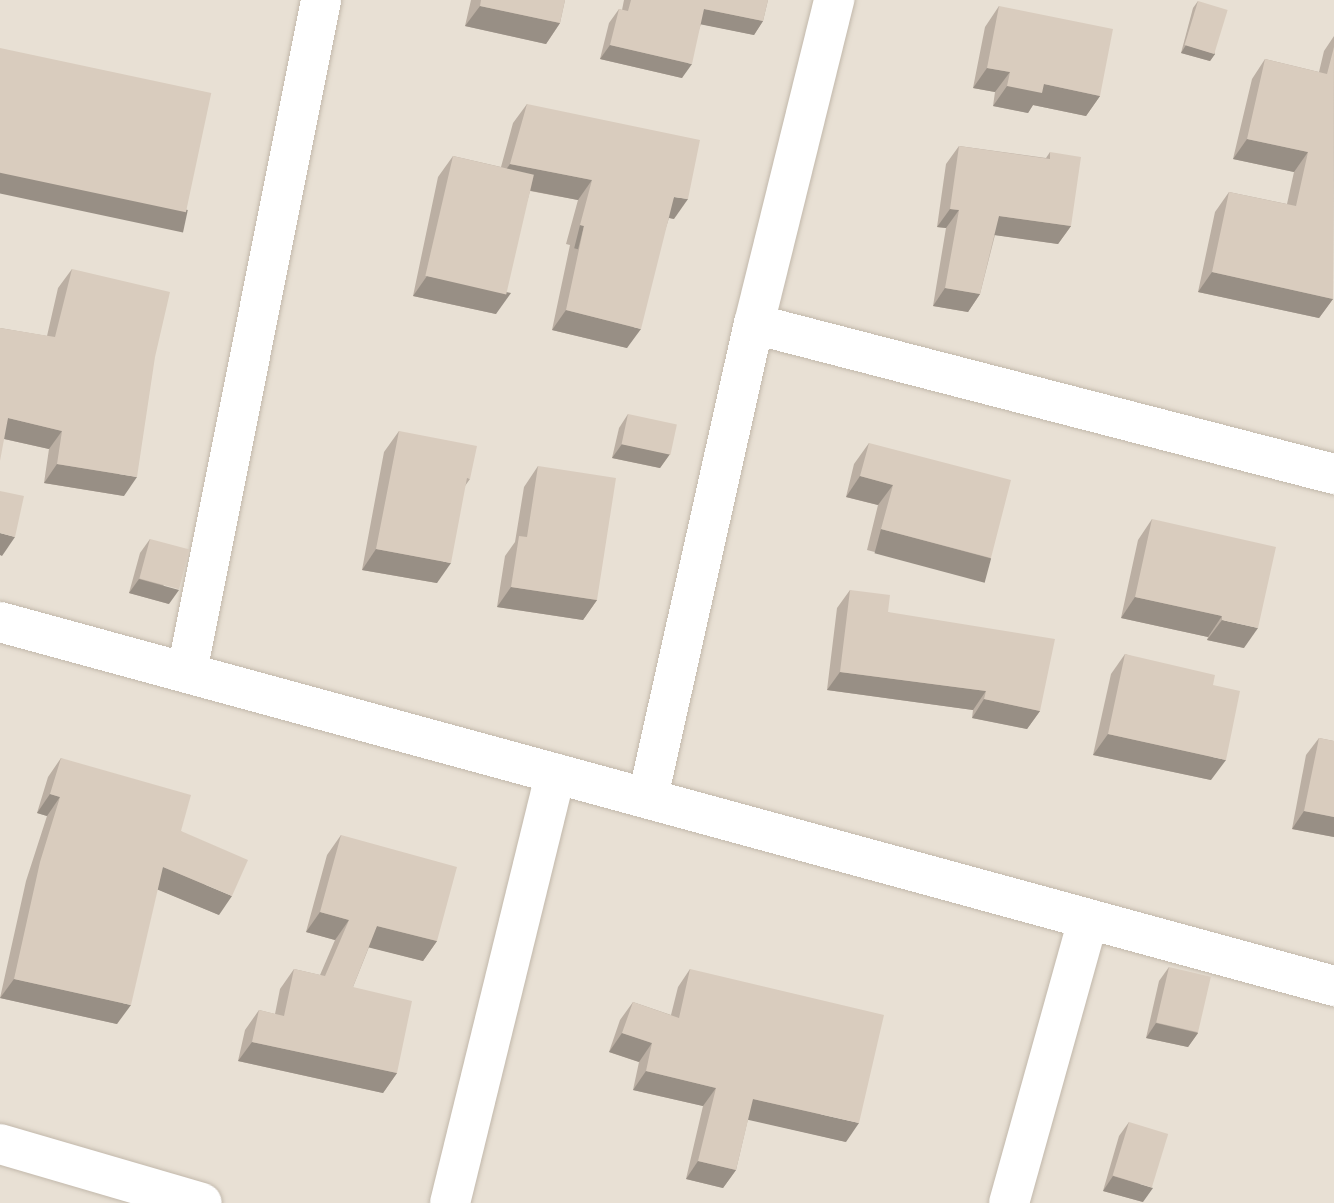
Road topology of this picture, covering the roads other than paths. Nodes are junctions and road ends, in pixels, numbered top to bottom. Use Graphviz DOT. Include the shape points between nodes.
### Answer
graph roads {
  1 [pos="321,0"];
  2 [pos="834,0"];
  3 [pos="754,324"];
  4 [pos="1334,474"];
  5 [pos="0,622"];
  6 [pos="187,672"];
  7 [pos="555,774"];
  8 [pos="648,797"];
  9 [pos="1088,921"];
  10 [pos="1334,986"];
  11 [pos="0,1144"];
  12 [pos="202,1203"];
  13 [pos="450,1203"];
  14 [pos="1009,1203"];
  1 -- 6 [label="street"];
  2 -- 3 [label="street"];
  3 -- 4 [label="street"];
  3 -- 8 [label="street"];
  5 -- 6 [label="street"];
  6 -- 7 [label="street"];
  7 -- 8 [label="street"];
  7 -- 13 [label="street"];
  8 -- 9 [label="street"];
  9 -- 10 [label="street"];
  9 -- 14 [label="street"];
  11 -- 12 [label="street"];
}
